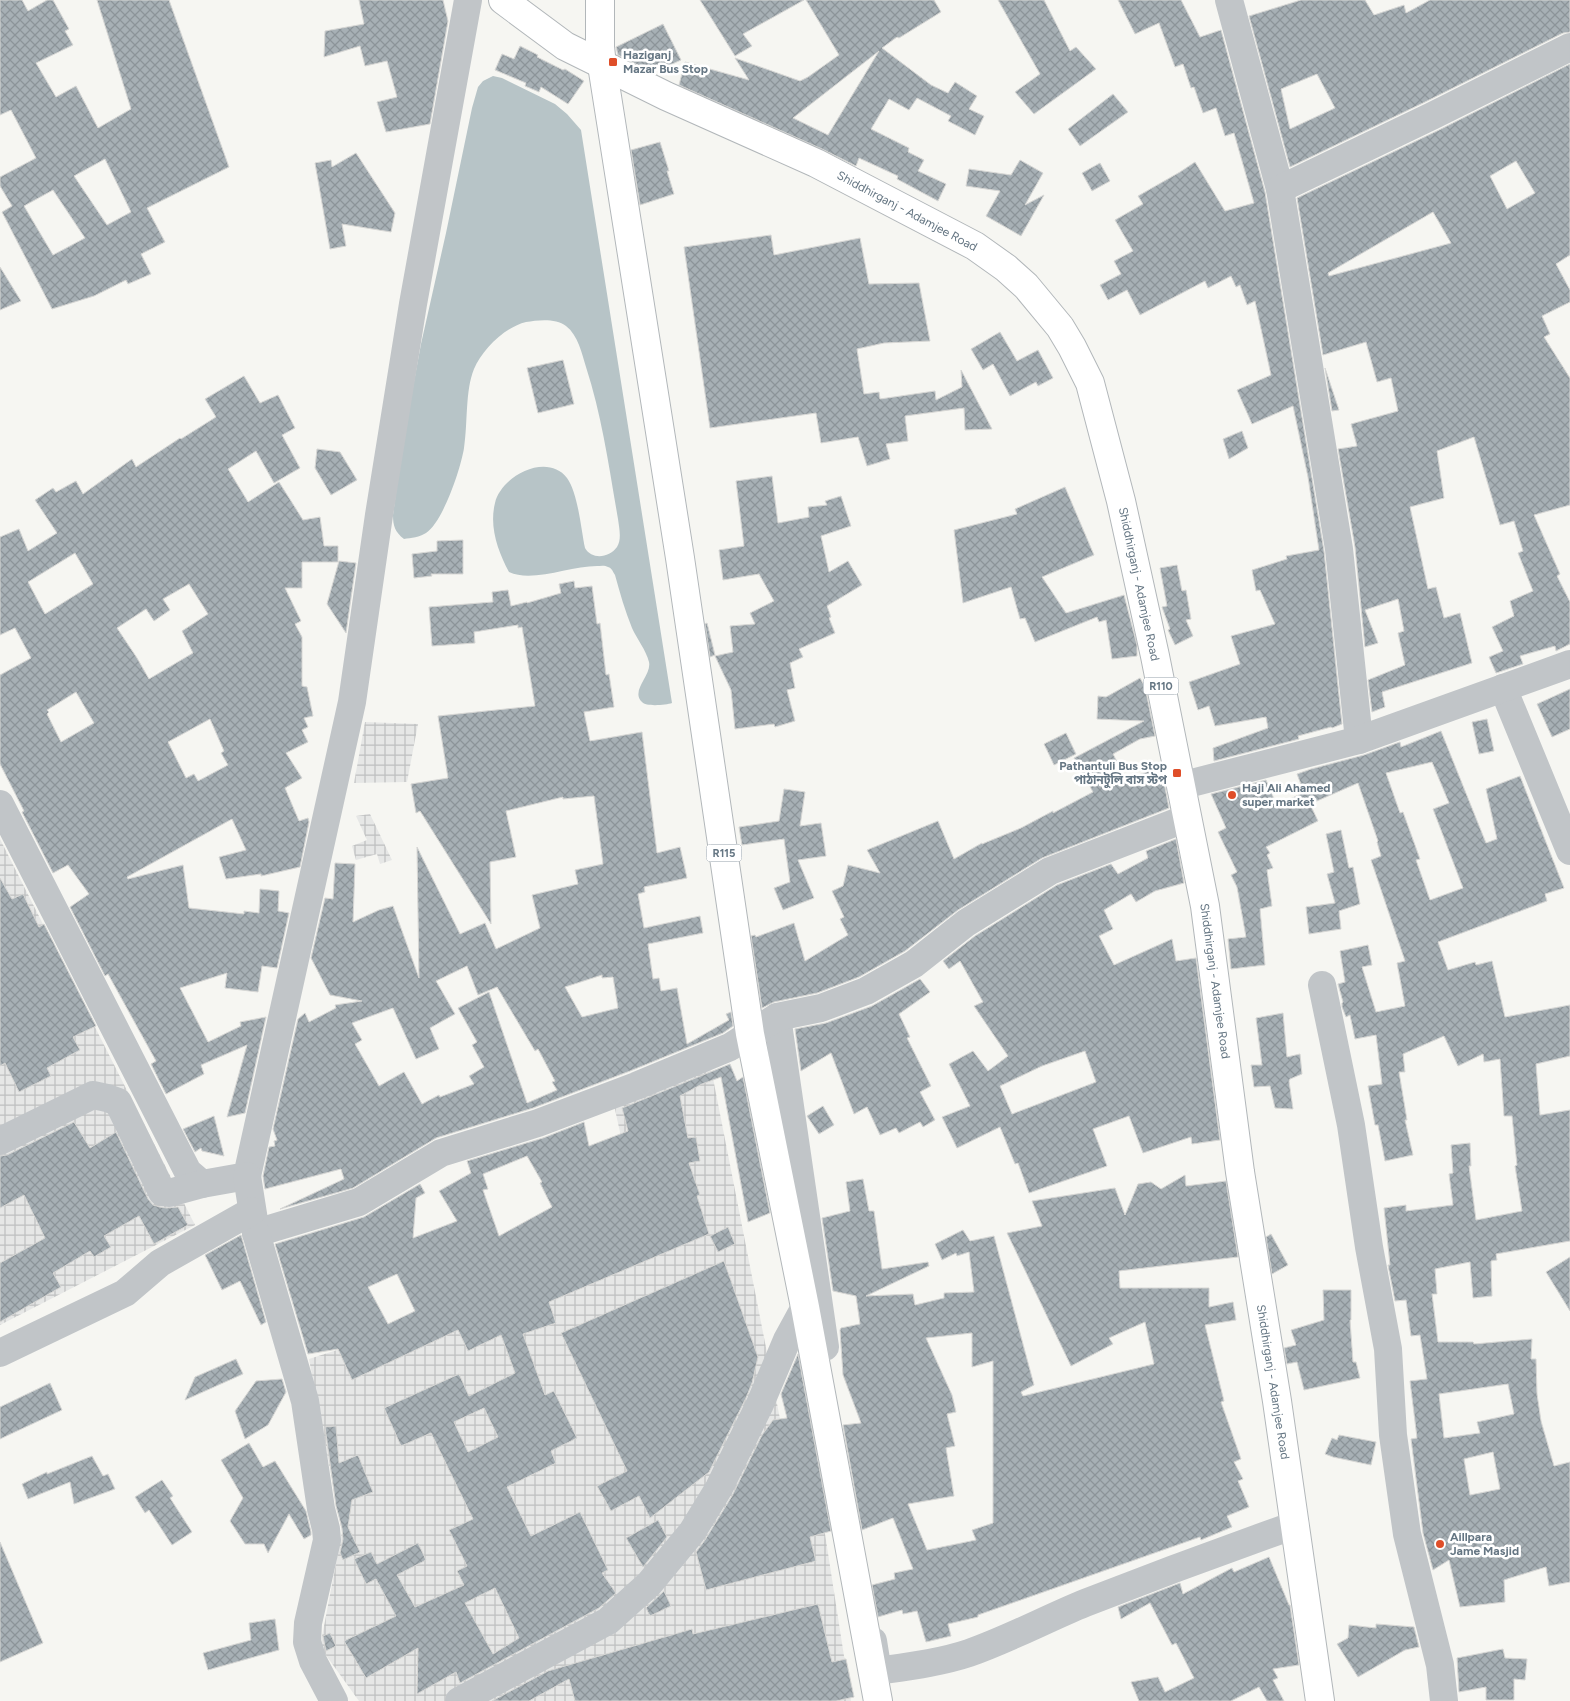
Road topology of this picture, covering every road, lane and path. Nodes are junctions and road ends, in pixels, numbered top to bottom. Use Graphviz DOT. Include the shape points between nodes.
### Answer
graph roads {
  1 [pos="468,0"];
  2 [pos="503,0"];
  3 [pos="600,0"];
  4 [pos="1229,0"];
  5 [pos="1570,47"];
  6 [pos="602,64"];
  7 [pos="1280,189"];
  8 [pos="1570,664"];
  9 [pos="1503,688"];
  10 [pos="1359,740"];
  11 [pos="1180,786"];
  12 [pos="0,804"];
  13 [pos="1187,818"];
  14 [pos="1570,851"];
  15 [pos="1322,985"];
  16 [pos="777,1017"];
  17 [pos="750,1034"];
  18 [pos="0,1142"];
  19 [pos="247,1176"];
  20 [pos="202,1184"];
  21 [pos="254,1222"];
  22 [pos="805,1307"];
  23 [pos="0,1353"];
  24 [pos="1295,1525"];
  25 [pos="334,1701"];
  26 [pos="459,1701"];
  27 [pos="878,1701"];
  28 [pos="1320,1701"];
  29 [pos="1444,1701"];
  1 -- 19 [label="street" via="378,514 352,702"];
  2 -- 6 [label="main road, Shiddhirganj - Adamjee Road / R110" via="565,46"];
  3 -- 6 [label="main road, R115"];
  4 -- 7 [label="street"];
  5 -- 7 [label="street"];
  6 -- 11 [label="main road, Shiddhirganj - Adamjee Road / R110" via="816,162 975,246 1026,286 1060,326 1090,383 1121,501"];
  6 -- 17 [label="main road, R115" via="680,558"];
  7 -- 10 [label="street" via="1340,549"];
  8 -- 9 [label="street"];
  9 -- 10 [label="street"];
  9 -- 14 [label="street"];
  10 -- 11 [label="street"];
  11 -- 13 [label="main road, Shiddhirganj - Adamjee Road / R110"];
  12 -- 20 [label="street" via="188,1172"];
  13 -- 16 [label="street" via="1050,871 966,923 914,964 866,991 821,1008"];
  13 -- 24 [label="main road, Shiddhirganj - Adamjee Road / R110" via="1205,906 1240,1172"];
  15 -- 29 [label="street" via="1351,1125 1388,1350 1393,1435 1406,1534 1440,1665"];
  16 -- 17 [label="street"];
  16 -- 24 [label="street" via="814,1278 880,1669 912,1666 968,1653 1173,1568"];
  17 -- 21 [label="street" via="730,1047 636,1086 538,1123 441,1153 359,1202"];
  17 -- 22 [label="main road, R115"];
  18 -- 20 [label="street" via="93,1095 118,1102 162,1192 169,1194"];
  19 -- 20 [label="street"];
  19 -- 21 [label="street"];
  21 -- 23 [label="street" via="160,1264 124,1293"];
  21 -- 25 [label="street" via="305,1401 327,1540 308,1623 307,1642 312,1662"];
  22 -- 26 [label="street" via="719,1488 692,1532 649,1584 608,1621"];
  22 -- 27 [label="main road, R115"];
  24 -- 28 [label="main road, Shiddhirganj - Adamjee Road / R110"];
}
